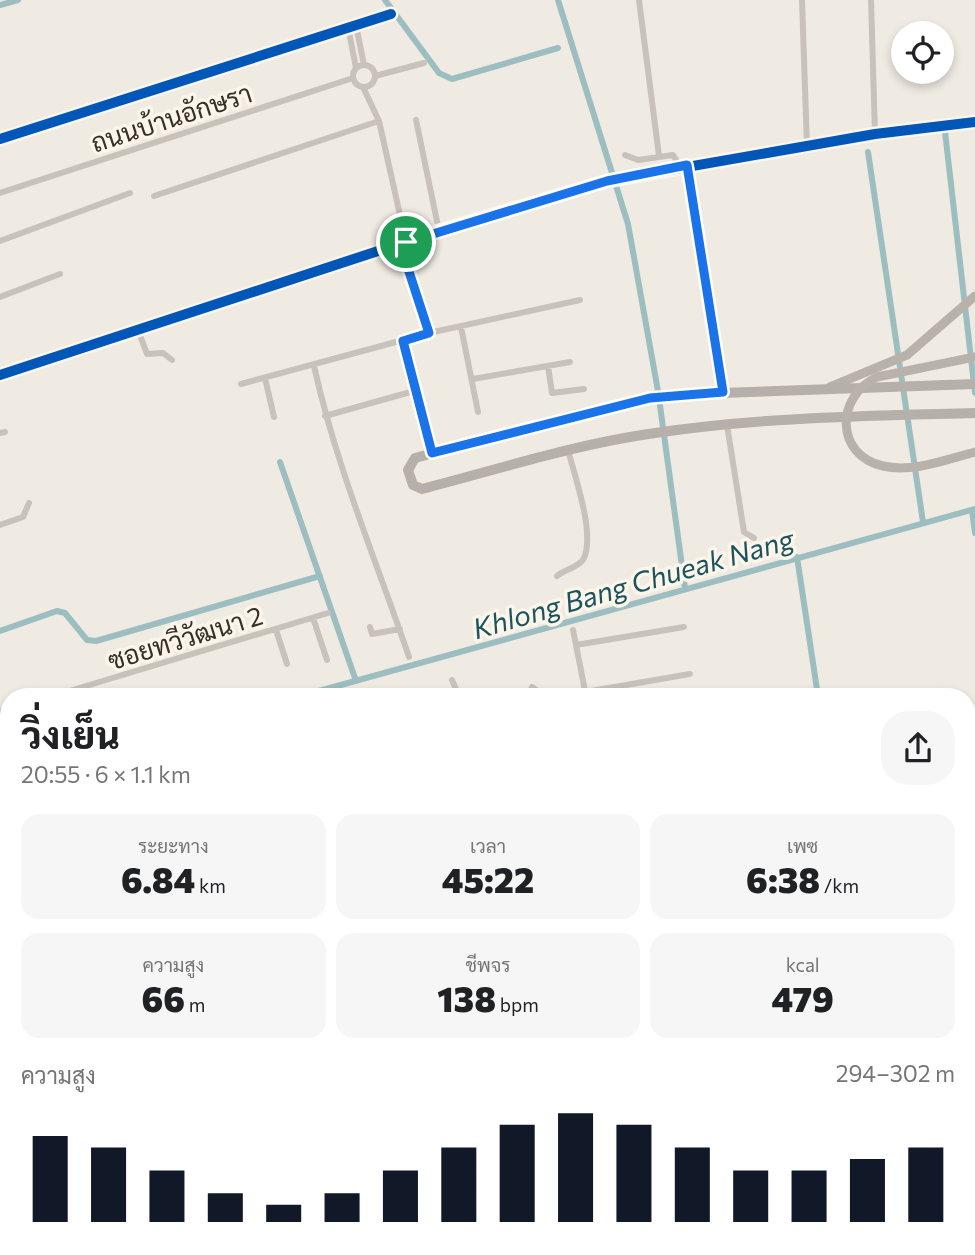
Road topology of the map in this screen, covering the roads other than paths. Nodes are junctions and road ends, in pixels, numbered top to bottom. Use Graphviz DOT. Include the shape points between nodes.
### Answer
graph roads {
  1 [pos="639,0"];
  2 [pos="803,0"];
  3 [pos="870,0"];
  4 [pos="391,14"];
  5 [pos="352,26"];
  6 [pos="424,62"];
  7 [pos="364,65"];
  8 [pos="356,68"];
  9 [pos="375,76"];
  10 [pos="353,78"];
  11 [pos="363,87"];
  12 [pos="416,120"];
  13 [pos="379,121"];
  14 [pos="975,122"];
  15 [pos="875,134"];
  16 [pos="0,139"];
  17 [pos="807,146"];
  18 [pos="625,155"];
  19 [pos="659,156"];
  20 [pos="683,165"];
  21 [pos="0,193"];
  22 [pos="131,193"];
  23 [pos="155,196"];
  24 [pos="439,231"];
  25 [pos="0,241"];
  26 [pos="403,243"];
  27 [pos="60,274"];
  28 [pos="975,296"];
  29 [pos="0,297"];
  30 [pos="580,300"];
  31 [pos="461,327"];
  32 [pos="138,330"];
  33 [pos="429,333"];
  34 [pos="403,341"];
  35 [pos="975,357"];
  36 [pos="172,360"];
  37 [pos="570,362"];
  38 [pos="314,366"];
  39 [pos="548,366"];
  40 [pos="0,375"];
  41 [pos="265,378"];
  42 [pos="473,379"];
  43 [pos="241,384"];
  44 [pos="975,384"];
  45 [pos="830,387"];
  46 [pos="584,389"];
  47 [pos="414,391"];
  48 [pos="723,392"];
  49 [pos="478,412"];
  50 [pos="969,413"];
  51 [pos="325,416"];
  52 [pos="274,417"];
  53 [pos="727,425"];
  54 [pos="568,450"];
  55 [pos="975,452"];
  56 [pos="432,453"];
  57 [pos="29,503"];
  58 [pos="0,525"];
  59 [pos="754,538"];
  60 [pos="557,576"];
  61 [pos="328,613"];
  62 [pos="313,618"];
  63 [pos="370,627"];
  64 [pos="684,627"];
  65 [pos="400,629"];
  66 [pos="276,630"];
  67 [pos="573,630"];
  68 [pos="576,645"];
  69 [pos="409,657"];
  70 [pos="327,660"];
  71 [pos="287,664"];
  72 [pos="690,674"];
  73 [pos="452,680"];
  74 [pos="80,688"];
  75 [pos="456,688"];
  76 [pos="584,688"];
  77 [pos="616,688"];
  1 -- 19 [label="street"];
  2 -- 17 [label="street"];
  3 -- 15 [label="street"];
  4 -- 5 [label="street"];
  5 -- 7 [label="street"];
  5 -- 8 [label="street"];
  5 -- 16 [label="street"];
  6 -- 9 [label="street"];
  7 -- 8 [label="street"];
  7 -- 9 [label="street"];
  8 -- 10 [label="street"];
  9 -- 11 [label="street" via="373,83"];
  10 -- 11 [label="street"];
  10 -- 21 [label="street, ถนนบ้านอักษรา"];
  11 -- 13 [label="street"];
  12 -- 24 [label="street"];
  13 -- 23 [label="street"];
  13 -- 26 [label="street"];
  14 -- 15 [label="street"];
  15 -- 17 [label="street"];
  17 -- 20 [label="street"];
  18 -- 19 [label="street" via="638,160"];
  19 -- 20 [label="street" via="673,155"];
  20 -- 24 [label="street" via="629,175"];
  20 -- 48 [label="street"];
  22 -- 25 [label="street"];
  24 -- 26 [label="street"];
  26 -- 32 [label="street"];
  26 -- 33 [label="street"];
  27 -- 29 [label="street"];
  28 -- 45 [label="street" via="907,355"];
  30 -- 31 [label="street"];
  31 -- 33 [label="street"];
  31 -- 42 [label="street"];
  32 -- 36 [label="street" via="148,354 163,354"];
  32 -- 40 [label="street"];
  33 -- 34 [label="street"];
  34 -- 38 [label="street"];
  34 -- 47 [label="street"];
  35 -- 55 [label="street, bridge" via="877,377 863,384 846,412 846,425 857,449 877,464 918,466"];
  37 -- 39 [label="street"];
  38 -- 41 [label="street"];
  38 -- 51 [label="street"];
  39 -- 42 [label="street"];
  39 -- 46 [label="street" via="552,393"];
  41 -- 43 [label="street"];
  41 -- 52 [label="street"];
  42 -- 49 [label="street"];
  44 -- 45 [label="main road"];
  45 -- 48 [label="main road"];
  47 -- 51 [label="street"];
  47 -- 56 [label="street"];
  48 -- 56 [label="main road" via="650,398"];
  50 -- 53 [label="main road"];
  51 -- 65 [label="street" via="358,521"];
  53 -- 54 [label="main road"];
  53 -- 59 [label="street" via="744,533"];
  54 -- 56 [label="main road" via="422,489 413,485 409,464"];
  54 -- 60 [label="street" via="587,529 585,555 582,562"];
  57 -- 58 [label="street" via="23,517"];
  61 -- 62 [label="street, ซอยทวีวัฒนา 2"];
  62 -- 66 [label="street, ซอยทวีวัฒนา 2"];
  62 -- 70 [label="street"];
  63 -- 65 [label="street" via="377,636"];
  64 -- 68 [label="street"];
  65 -- 69 [label="street"];
  66 -- 71 [label="street"];
  66 -- 74 [label="street, ซอยทวีวัฒนา 2"];
  67 -- 68 [label="street"];
  68 -- 76 [label="street"];
  72 -- 77 [label="street"];
  73 -- 75 [label="street"];
}
